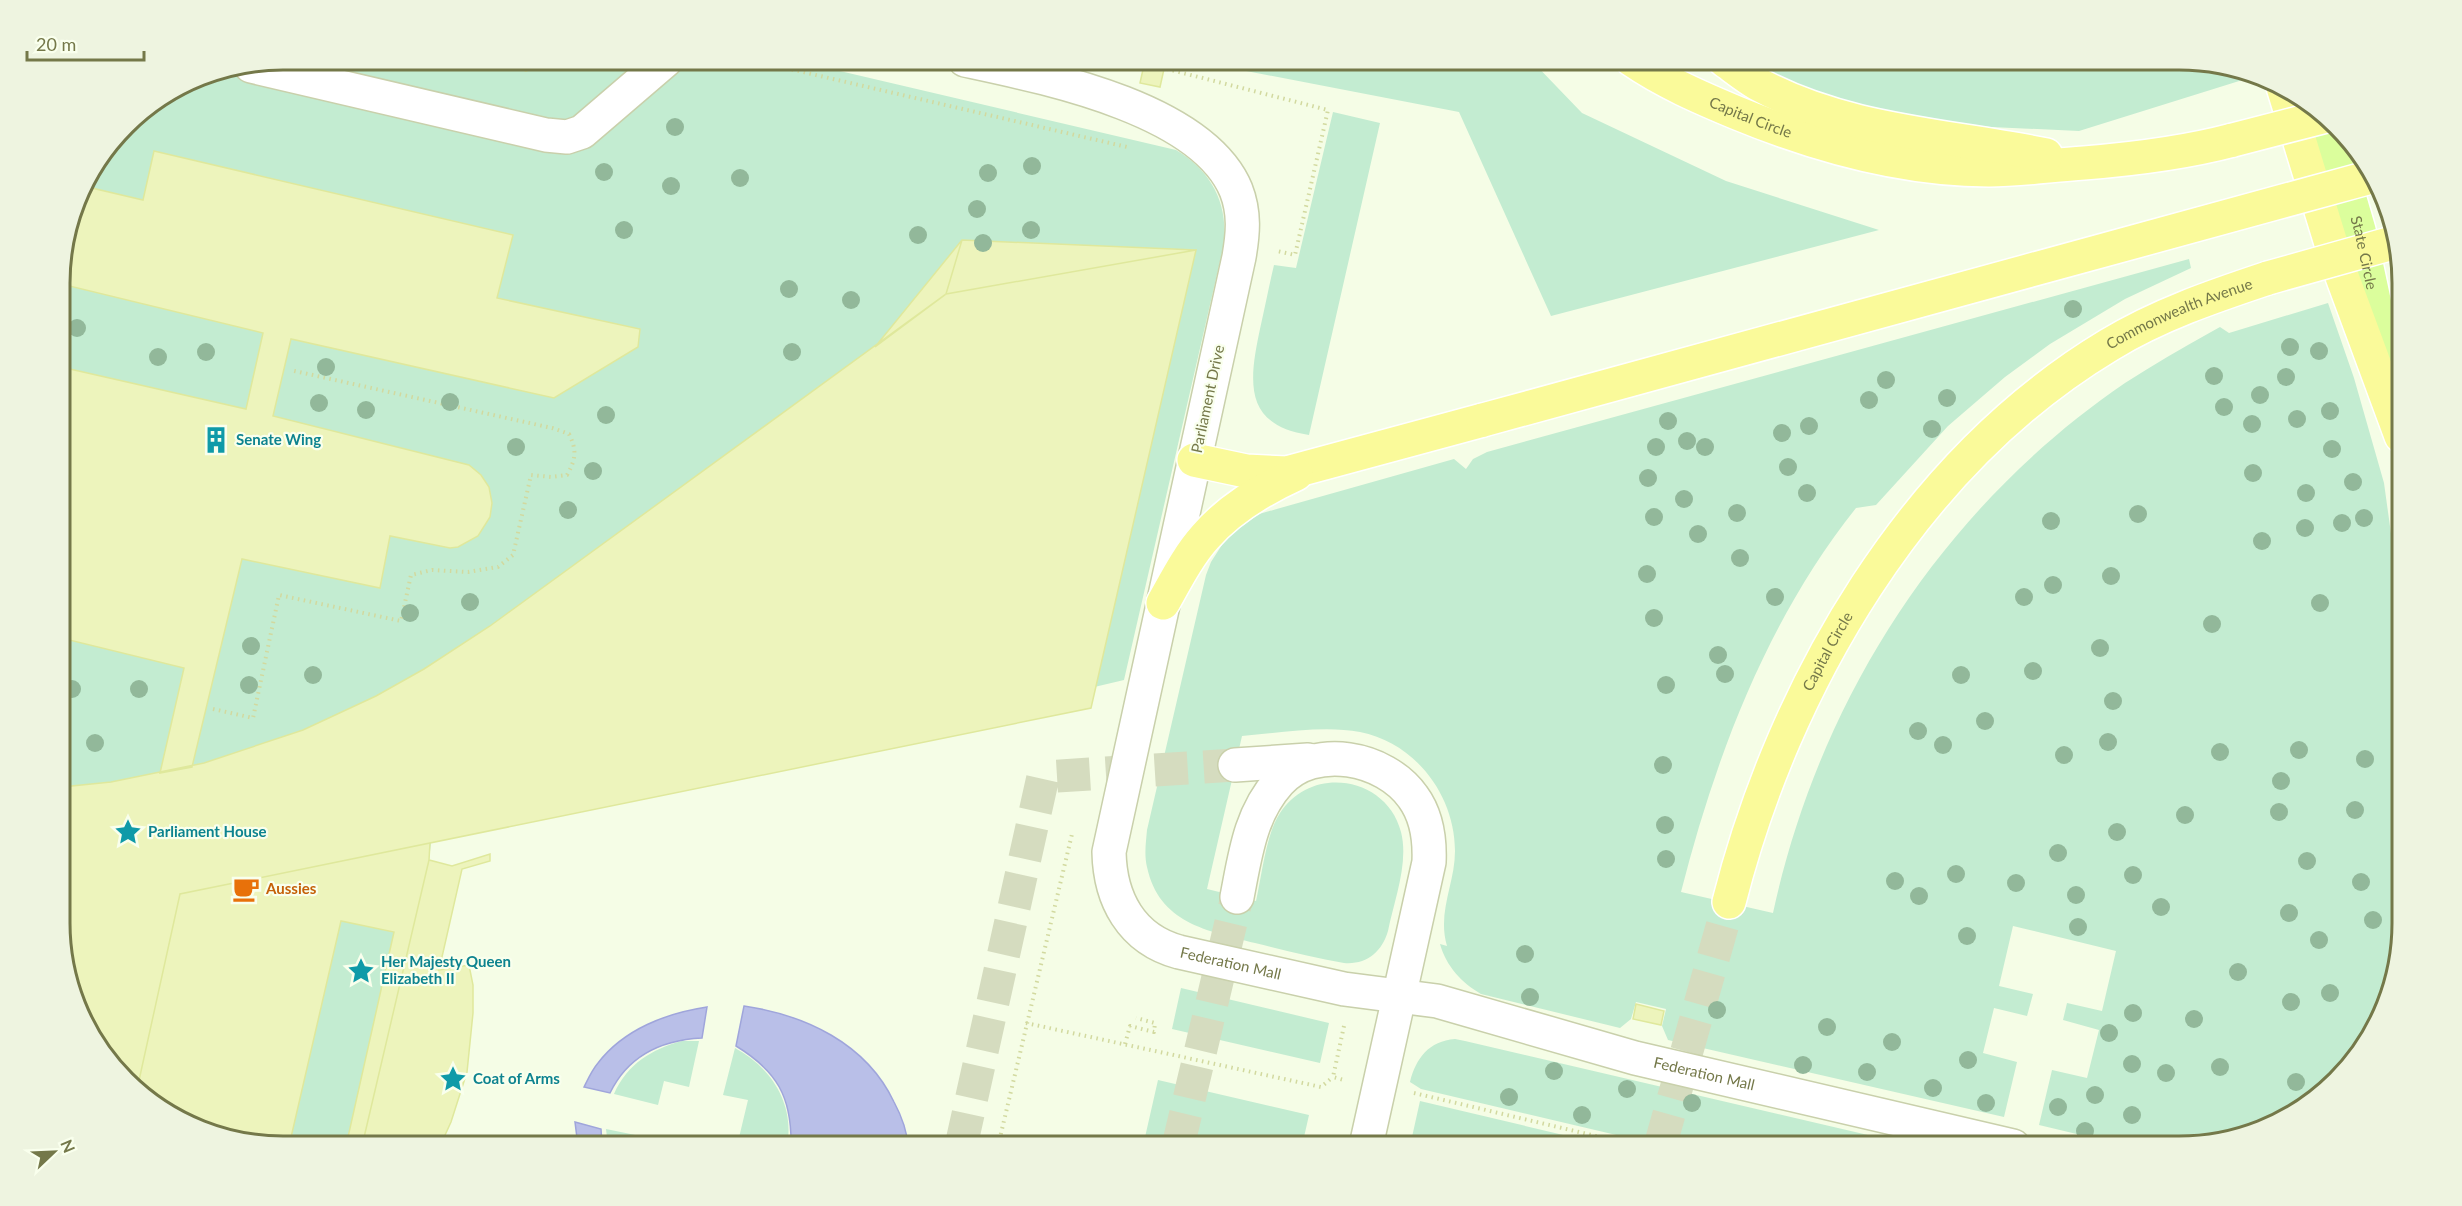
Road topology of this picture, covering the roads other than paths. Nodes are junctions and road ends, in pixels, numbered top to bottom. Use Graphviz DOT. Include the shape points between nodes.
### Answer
graph roads {
  1 [pos="654,70"];
  2 [pos="1004,70"];
  3 [pos="1650,70"];
  4 [pos="1739,70"];
  5 [pos="272,71"];
  6 [pos="2287,100"];
  7 [pos="2314,119"];
  8 [pos="2332,136"];
  9 [pos="2083,163"];
  10 [pos="2364,179"];
  11 [pos="2388,244"];
  12 [pos="2392,385"];
  13 [pos="2392,412"];
  14 [pos="1989,437"];
  15 [pos="1194,460"];
  16 [pos="1317,466"];
  17 [pos="1163,603"];
  18 [pos="1320,760"];
  19 [pos="1235,765"];
  20 [pos="1428,840"];
  21 [pos="1237,897"];
  22 [pos="1729,902"];
  23 [pos="1124,910"];
  24 [pos="1348,990"];
  25 [pos="1398,996"];
  26 [pos="1368,1136"];
  27 [pos="1970,1136"];
  1 -- 5 [label="street" via="587,128 561,137"];
  2 -- 15 [label="street, Parliament Drive" via="1101,95 1165,122 1206,149 1235,188 1242,213 1242,236"];
  3 -- 9 [label="highway, Capital Circle" via="1704,99 1768,126 1877,158 1989,170"];
  4 -- 9 [label="highway" via="1758,83 1824,112 1911,134 2002,146"];
  6 -- 13 [label="highway" via="2337,263"];
  7 -- 9 [label="highway, bridge" via="2180,152"];
  8 -- 12 [label="main road, State Circle" via="2359,230"];
  10 -- 16 [label="highway, bridge"];
  11 -- 14 [label="highway, Commonwealth Avenue, bridge" via="2268,278 2192,306 2110,344"];
  14 -- 22 [label="highway, Capital Circle" via="1888,555 1855,603 1809,684 1776,758"];
  15 -- 16 [label="highway" via="1275,474"];
  15 -- 17 [label="street, Parliament Drive"];
  16 -- 17 [label="highway" via="1264,490 1219,522 1195,550"];
  17 -- 23 [label="street, Parliament Drive" via="1109,852 1114,890"];
  18 -- 19 [label="street"];
  18 -- 20 [label="street" via="1358,762 1392,776 1420,808"];
  18 -- 21 [label="street" via="1285,776 1257,815"];
  20 -- 24 [label="street" via="1418,890 1393,951 1379,970"];
  20 -- 25 [label="street" via="1424,891"];
  23 -- 24 [label="street, Federation Mall" via="1149,940 1167,948"];
  24 -- 25 [label="street, Federation Mall"];
  25 -- 26 [label="street"];
  25 -- 27 [label="street, Federation Mall" via="1437,1001 1635,1058"];
}
